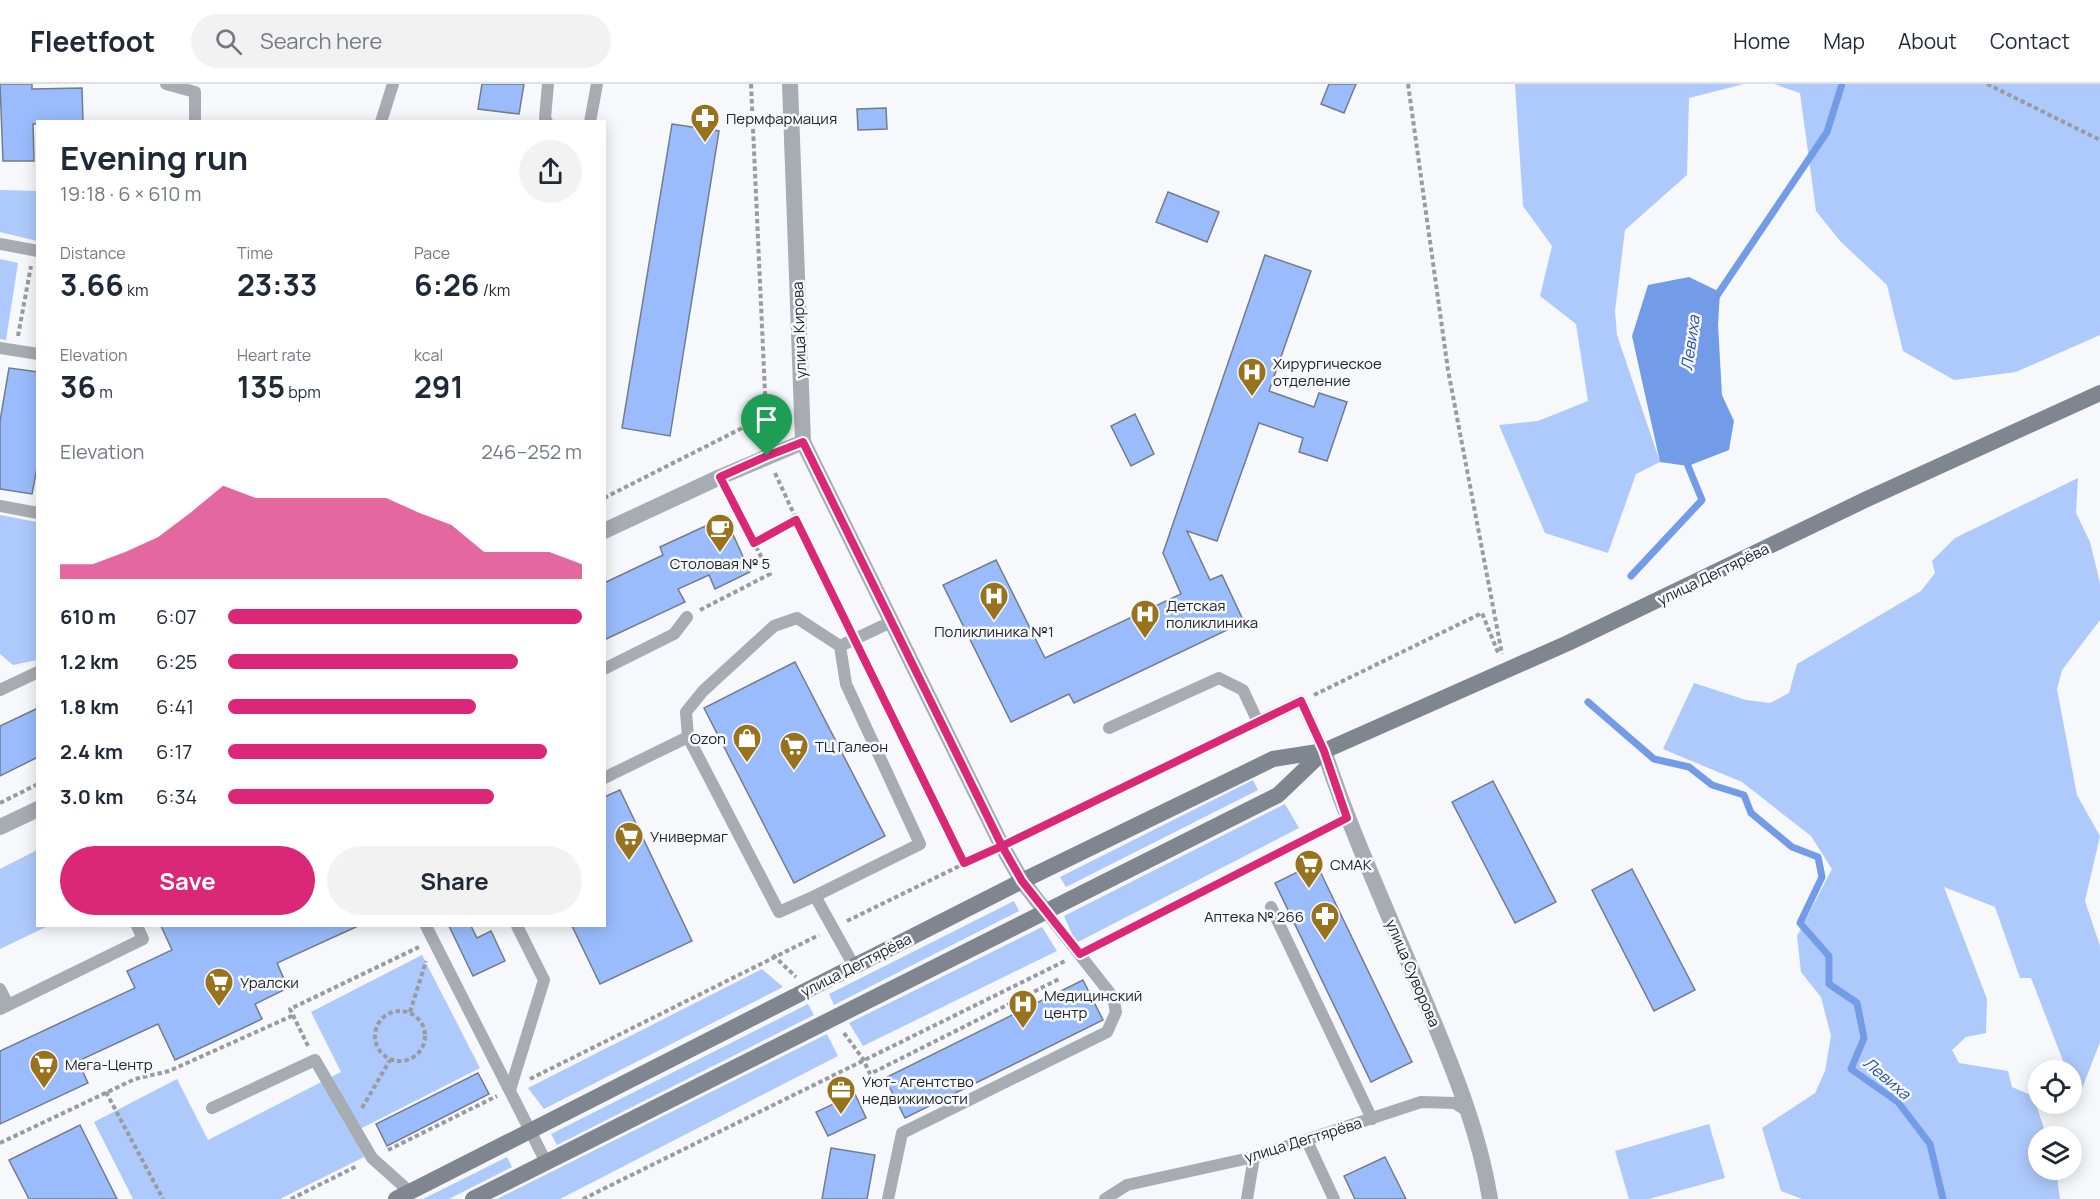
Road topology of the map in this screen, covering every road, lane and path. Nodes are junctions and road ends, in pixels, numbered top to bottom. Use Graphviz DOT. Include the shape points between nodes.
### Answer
graph roads {
  1 [pos="165,84"];
  2 [pos="393,84"];
  3 [pos="548,84"];
  4 [pos="597,84"];
  5 [pos="751,84"];
  6 [pos="790,84"];
  7 [pos="1408,84"];
  8 [pos="1987,84"];
  9 [pos="195,120"];
  10 [pos="382,120"];
  11 [pos="546,120"];
  12 [pos="590,120"];
  13 [pos="2100,141"];
  14 [pos="0,244"];
  15 [pos="36,251"];
  16 [pos="0,348"];
  17 [pos="16,351"];
  18 [pos="36,354"];
  19 [pos="2100,393"];
  20 [pos="766,416"];
  21 [pos="803,442"];
  22 [pos="767,456"];
  23 [pos="720,477"];
  24 [pos="606,497"];
  25 [pos="0,506"];
  26 [pos="36,513"];
  27 [pos="796,520"];
  28 [pos="606,530"];
  29 [pos="754,543"];
  30 [pos="714,602"];
  31 [pos="687,617"];
  32 [pos="891,622"];
  33 [pos="853,640"];
  34 [pos="840,646"];
  35 [pos="606,668"];
  36 [pos="1505,670"];
  37 [pos="36,673"];
  38 [pos="0,690"];
  39 [pos="1301,701"];
  40 [pos="1247,727"];
  41 [pos="1109,728"];
  42 [pos="688,737"];
  43 [pos="1324,751"];
  44 [pos="606,777"];
  45 [pos="36,785"];
  46 [pos="0,803"];
  47 [pos="36,810"];
  48 [pos="1347,818"];
  49 [pos="0,827"];
  50 [pos="1002,846"];
  51 [pos="964,863"];
  52 [pos="1022,881"];
  53 [pos="815,896"];
  54 [pos="1271,907"];
  55 [pos="1046,912"];
  56 [pos="137,927"];
  57 [pos="426,927"];
  58 [pos="518,927"];
  59 [pos="832,928"];
  60 [pos="433,940"];
  61 [pos="1080,954"];
  62 [pos="854,966"];
  63 [pos="1059,979"];
  64 [pos="0,989"];
  65 [pos="4,1007"];
  66 [pos="410,1012"];
  67 [pos="294,1015"];
  68 [pos="310,1050"];
  69 [pos="863,1059"];
  70 [pos="390,1060"];
  71 [pos="510,1090"];
  72 [pos="106,1092"];
  73 [pos="212,1108"];
  74 [pos="1467,1111"];
  75 [pos="1372,1119"];
  76 [pos="354,1123"];
  77 [pos="530,1130"];
  78 [pos="1307,1141"];
  79 [pos="0,1143"];
  80 [pos="1254,1157"];
  81 [pos="372,1158"];
  82 [pos="546,1162"];
  83 [pos="403,1195"];
  84 [pos="163,1199"];
  85 [pos="291,1199"];
  86 [pos="473,1199"];
  87 [pos="583,1199"];
  88 [pos="888,1199"];
  89 [pos="1105,1199"];
  90 [pos="1246,1199"];
  91 [pos="1334,1199"];
  92 [pos="1490,1199"];
  1 -- 9 [label="lane" via="195,92"];
  2 -- 10 [label="lane"];
  3 -- 11 [label="lane"];
  4 -- 12 [label="lane"];
  5 -- 20 [label="path"];
  6 -- 21 [label="street, улица Кирова"];
  7 -- 36 [label="path" via="1448,370"];
  8 -- 13 [label="path"];
  14 -- 15 [label="lane"];
  15 -- 17 [label="path"];
  16 -- 17 [label="lane"];
  17 -- 18 [label="lane"];
  19 -- 36 [label="main road, улица Дегтярёва"];
  20 -- 22 [label="path"];
  20 -- 24 [label="path"];
  21 -- 22 [label="street"];
  21 -- 32 [label="street, улица Кирова"];
  22 -- 23 [label="street"];
  22 -- 27 [label="path"];
  23 -- 28 [label="street"];
  23 -- 29 [label="path"];
  25 -- 26 [label="lane"];
  27 -- 29 [label="path"];
  27 -- 33 [label="path"];
  29 -- 30 [label="path" via="770,574"];
  31 -- 35 [label="lane" via="674,634"];
  32 -- 33 [label="lane"];
  32 -- 50 [label="street, улица Кирова"];
  33 -- 34 [label="lane"];
  33 -- 51 [label="path"];
  34 -- 42 [label="lane" via="796,618 774,626 703,691 686,712"];
  34 -- 53 [label="lane" via="846,684 920,844"];
  36 -- 39 [label="path" via="1482,613"];
  36 -- 43 [label="main road, улица Дегтярёва"];
  37 -- 38 [label="lane"];
  39 -- 41 [label="lane" via="1258,722 1243,690 1219,678"];
  39 -- 43 [label="lane"];
  40 -- 50 [label="path"];
  42 -- 44 [label="lane"];
  42 -- 53 [label="lane" via="779,912"];
  43 -- 48 [label="street, улица Суворова"];
  43 -- 52 [label="main road, улица Дегтярёва" via="1273,759"];
  43 -- 55 [label="main road, улица Дегтярёва" via="1278,795"];
  45 -- 46 [label="path"];
  47 -- 49 [label="street"];
  48 -- 61 [label="path"];
  48 -- 74 [label="street, улица Суворова" via="1456,1075"];
  50 -- 51 [label="path"];
  50 -- 52 [label="street, улица Кирова"];
  51 -- 59 [label="path"];
  52 -- 55 [label="street, улица Кирова"];
  52 -- 62 [label="main road, улица Дегтярёва"];
  53 -- 59 [label="lane"];
  54 -- 75 [label="lane"];
  55 -- 61 [label="lane"];
  55 -- 82 [label="main road, улица Дегтярёва"];
  56 -- 65 [label="lane" via="143,939"];
  57 -- 60 [label="lane"];
  58 -- 71 [label="lane" via="544,980"];
  59 -- 62 [label="lane"];
  59 -- 71 [label="path"];
  60 -- 66 [label="path"];
  60 -- 67 [label="path" via="290,1009"];
  60 -- 71 [label="lane"];
  61 -- 69 [label="path"];
  61 -- 88 [label="lane" via="1113,997 1116,1012 1107,1032 902,1133"];
  62 -- 77 [label="main road, улица Дегтярёва"];
  63 -- 69 [label="path" via="870,1074"];
  64 -- 65 [label="lane"];
  66 -- 70 [label="path" via="423,1024 422,1050 408,1060"];
  66 -- 70 [label="path" via="401,1010 384,1016 375,1030 377,1048"];
  67 -- 68 [label="path"];
  67 -- 72 [label="path" via="169,1071 135,1079"];
  69 -- 87 [label="path"];
  70 -- 76 [label="path"];
  71 -- 77 [label="lane"];
  71 -- 81 [label="path"];
  72 -- 79 [label="path"];
  72 -- 84 [label="path"];
  73 -- 76 [label="lane" via="315,1060"];
  74 -- 75 [label="lane, улица Дегтярёва" via="1455,1103 1421,1102"];
  74 -- 92 [label="street, улица Суворова"];
  75 -- 78 [label="lane, улица Дегтярёва"];
  76 -- 81 [label="lane"];
  77 -- 82 [label="lane"];
  77 -- 83 [label="main road, улица Дегтярёва"];
  78 -- 80 [label="lane, улица Дегтярёва"];
  78 -- 91 [label="lane"];
  80 -- 89 [label="lane, улица Дегтярёва" via="1127,1185"];
  80 -- 90 [label="lane"];
  81 -- 83 [label="lane"];
  81 -- 85 [label="path"];
  82 -- 86 [label="main road, улица Дегтярёва"];
}
